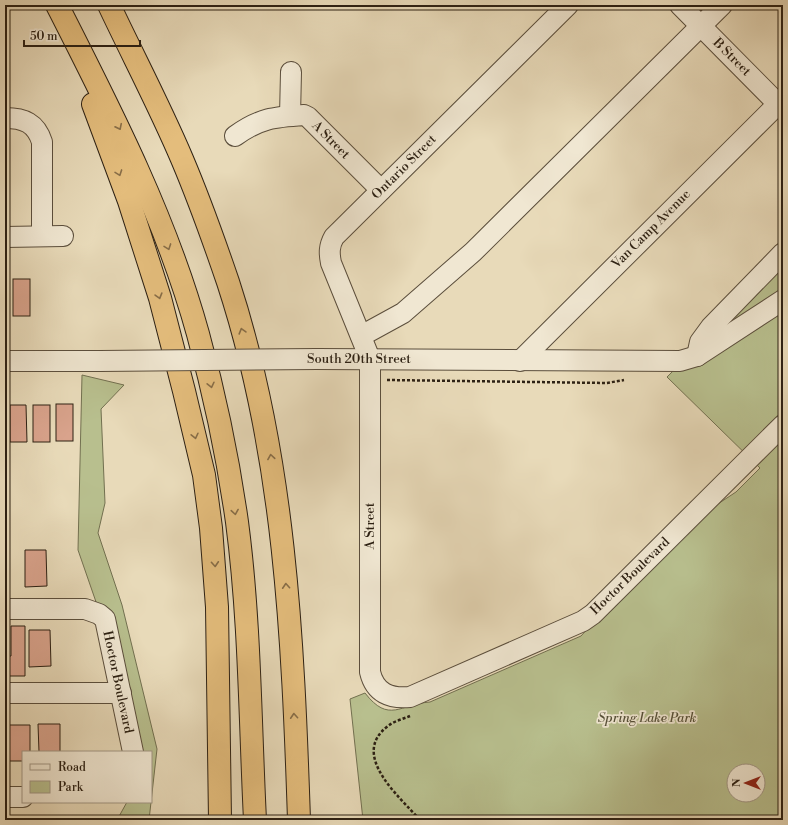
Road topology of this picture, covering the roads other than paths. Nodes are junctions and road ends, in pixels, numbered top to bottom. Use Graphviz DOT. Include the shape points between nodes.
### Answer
graph roads {
  1 [pos="57,5"];
  2 [pos="109,5"];
  3 [pos="568,5"];
  4 [pos="680,5"];
  5 [pos="722,5"];
  6 [pos="701,26"];
  7 [pos="291,72"];
  8 [pos="782,104"];
  9 [pos="290,116"];
  10 [pos="5,118"];
  11 [pos="235,136"];
  12 [pos="381,190"];
  13 [pos="42,236"];
  14 [pos="63,236"];
  15 [pos="5,237"];
  16 [pos="783,253"];
  17 [pos="783,300"];
  18 [pos="361,336"];
  19 [pos="704,352"];
  20 [pos="370,359"];
  21 [pos="520,360"];
  22 [pos="5,361"];
  23 [pos="780,418"];
  24 [pos="5,609"];
  25 [pos="380,691"];
  26 [pos="5,693"];
  27 [pos="121,693"];
  28 [pos="133,751"];
  29 [pos="297,755"];
  30 [pos="5,797"];
  31 [pos="22,797"];
  32 [pos="220,820"];
  33 [pos="255,820"];
  34 [pos="299,820"];
  35 [pos="305,820"];
  1 -- 32 [label="highway, one-way" via="129,201 160,298 204,475 217,608"];
  1 -- 33 [label="highway, one-way" via="142,179 193,317 211,384 231,484 240,553 248,650"];
  29 -- 2 [label="highway, one-way" via="284,550 267,437 246,343 216,250 182,159"];
  3 -- 12 [label="street, Ontario Street"];
  4 -- 6 [label="street, B Street"];
  5 -- 6 [label="street"];
  6 -- 8 [label="street, B Street"];
  6 -- 18 [label="street" via="473,252 403,313"];
  7 -- 9 [label="street"];
  8 -- 21 [label="street, Van Camp Avenue"];
  9 -- 11 [label="street, A Street" via="270,118 251,124"];
  9 -- 12 [label="street, A Street" via="308,117"];
  10 -- 13 [label="street" via="23,119 33,124 39,132 42,142"];
  12 -- 18 [label="street, Ontario Street" via="334,237 330,245 331,263"];
  13 -- 14 [label="street"];
  13 -- 15 [label="street"];
  16 -- 19 [label="street" via="711,327 700,342"];
  17 -- 19 [label="street"];
  18 -- 20 [label="street, Ontario Street"];
  19 -- 21 [label="street, South 20th Street" via="680,360 662,362"];
  20 -- 21 [label="street, South 20th Street"];
  20 -- 22 [label="street, South 20th Street, bridge"];
  20 -- 25 [label="street, A Street" via="370,672 372,681"];
  23 -- 25 [label="street, Hoctor Boulevard" via="593,614 583,621 410,696 398,698"];
  24 -- 27 [label="street, Hoctor Boulevard" via="85,609 99,614 106,624"];
  26 -- 27 [label="street"];
  27 -- 28 [label="street, Hoctor Boulevard"];
  29 -- 34 [label="highway"];
  29 -- 35 [label="highway"];
  30 -- 31 [label="street"];
}
